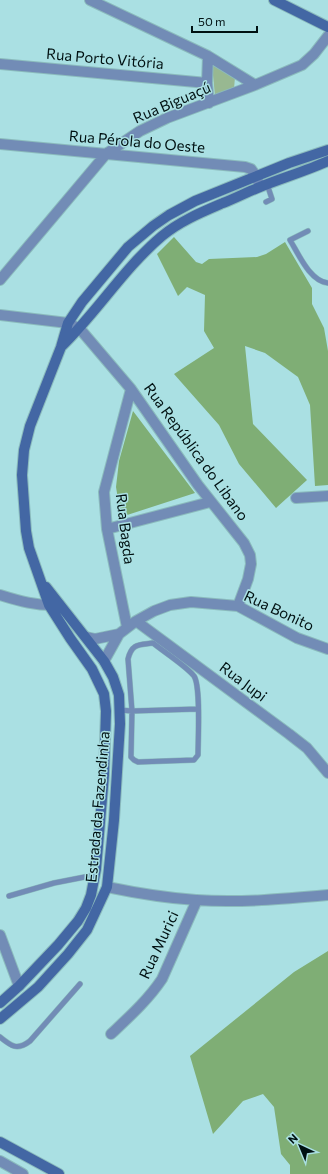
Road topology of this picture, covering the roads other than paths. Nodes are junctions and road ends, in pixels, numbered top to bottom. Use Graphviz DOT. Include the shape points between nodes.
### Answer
graph roads {
  1 [pos="90,0"];
  2 [pos="274,0"];
  3 [pos="328,27"];
  4 [pos="328,36"];
  5 [pos="208,56"];
  6 [pos="0,64"];
  7 [pos="207,83"];
  8 [pos="255,85"];
  9 [pos="209,103"];
  10 [pos="0,144"];
  11 [pos="328,150"];
  12 [pos="106,154"];
  13 [pos="328,161"];
  14 [pos="256,176"];
  15 [pos="263,185"];
  16 [pos="266,202"];
  17 [pos="308,230"];
  18 [pos="0,280"];
  19 [pos="328,283"];
  20 [pos="0,315"];
  21 [pos="68,323"];
  22 [pos="80,329"];
  23 [pos="61,347"];
  24 [pos="131,389"];
  25 [pos="328,496"];
  26 [pos="296,498"];
  27 [pos="210,502"];
  28 [pos="107,529"];
  29 [pos="0,595"];
  30 [pos="54,605"];
  31 [pos="238,606"];
  32 [pos="136,620"];
  33 [pos="127,627"];
  34 [pos="119,634"];
  35 [pos="86,637"];
  36 [pos="328,648"];
  37 [pos="104,661"];
  38 [pos="198,709"];
  39 [pos="120,710"];
  40 [pos="132,711"];
  41 [pos="328,772"];
  42 [pos="95,875"];
  43 [pos="107,887"];
  44 [pos="328,895"];
  45 [pos="9,896"];
  46 [pos="197,900"];
  47 [pos="0,935"];
  48 [pos="80,984"];
  49 [pos="19,986"];
  50 [pos="0,1003"];
  51 [pos="0,1019"];
  52 [pos="111,1034"];
  53 [pos="0,1037"];
  54 [pos="0,1142"];
  55 [pos="0,1161"];
  56 [pos="23,1174"];
  57 [pos="59,1174"];
  1 -- 5 [label="street"];
  2 -- 3 [label="main road"];
  4 -- 8 [label="street, Rua Biguaçú" via="302,64"];
  5 -- 7 [label="street"];
  5 -- 8 [label="street"];
  6 -- 7 [label="street, Rua Porto Vitória"];
  7 -- 9 [label="street"];
  8 -- 9 [label="street, Rua Biguaçú"];
  9 -- 12 [label="street, Rua Biguaçú" via="140,131"];
  10 -- 12 [label="street, Rua Pérola do Oeste"];
  11 -- 14 [label="main road, Estrada da Fazendinha"];
  12 -- 14 [label="street, Rua Pérola do Oeste" via="245,167 251,169"];
  12 -- 18 [label="street, Rua Biguaçú"];
  13 -- 15 [label="main road, Estrada da Fazendinha"];
  14 -- 15 [label="street"];
  14 -- 21 [label="main road, Estrada da Fazendinha" via="195,201 153,226 128,247 82,302"];
  15 -- 16 [label="lane" via="272,200"];
  15 -- 22 [label="main road, Estrada da Fazendinha" via="199,213 162,236 127,271"];
  17 -- 19 [label="lane" via="290,240 314,277 320,282"];
  20 -- 21 [label="street"];
  21 -- 22 [label="street"];
  21 -- 23 [label="main road, Estrada da Fazendinha"];
  22 -- 23 [label="main road, Estrada da Fazendinha"];
  22 -- 24 [label="street, Rua República do Libano"];
  23 -- 30 [label="main road, Estrada da Fazendinha" via="30,426 24,450 22,475 26,531 35,566"];
  24 -- 27 [label="street, Rua República do Libano"];
  24 -- 28 [label="street, Rua Bagda" via="104,492"];
  25 -- 26 [label="street"];
  27 -- 28 [label="street"];
  27 -- 31 [label="street, Rua República do Libano" via="236,532 250,555 248,579"];
  28 -- 33 [label="street, Rua Bagda"];
  29 -- 30 [label="street" via="24,602"];
  30 -- 35 [label="main road, Estrada da Fazendinha"];
  30 -- 42 [label="main road, Estrada da Fazendinha" via="70,638 92,669 104,694 104,774"];
  31 -- 32 [label="street, Rua Bonito" via="191,602 154,610"];
  31 -- 36 [label="street, Rua Bonito" via="298,638"];
  32 -- 33 [label="street, Rua Bonito"];
  32 -- 41 [label="street, Rua Jupi" via="307,748"];
  33 -- 34 [label="street, Rua Bonito"];
  34 -- 35 [label="street" via="95,639"];
  34 -- 37 [label="street"];
  35 -- 37 [label="main road, Estrada da Fazendinha"];
  37 -- 39 [label="main road, Estrada da Fazendinha" via="119,695"];
  38 -- 40 [label="lane"];
  38 -- 40 [label="lane" via="197,758 145,762 138,762 131,757"];
  38 -- 40 [label="lane" via="197,681 153,643 135,645 130,650 128,659"];
  39 -- 40 [label="lane"];
  39 -- 43 [label="main road, Estrada da Fazendinha" via="114,820"];
  42 -- 45 [label="lane"];
  42 -- 49 [label="main road, Estrada da Fazendinha" via="91,895 78,921"];
  43 -- 46 [label="street"];
  43 -- 51 [label="main road, Estrada da Fazendinha" via="87,930 68,954 38,987"];
  44 -- 46 [label="street" via="253,900"];
  46 -- 52 [label="street, Rua Murici" via="155,990"];
  47 -- 49 [label="street"];
  48 -- 53 [label="lane" via="24,1046 10,1045"];
  49 -- 50 [label="main road, Estrada da Fazendinha"];
  54 -- 57 [label="main road"];
  55 -- 56 [label="street"];
}
